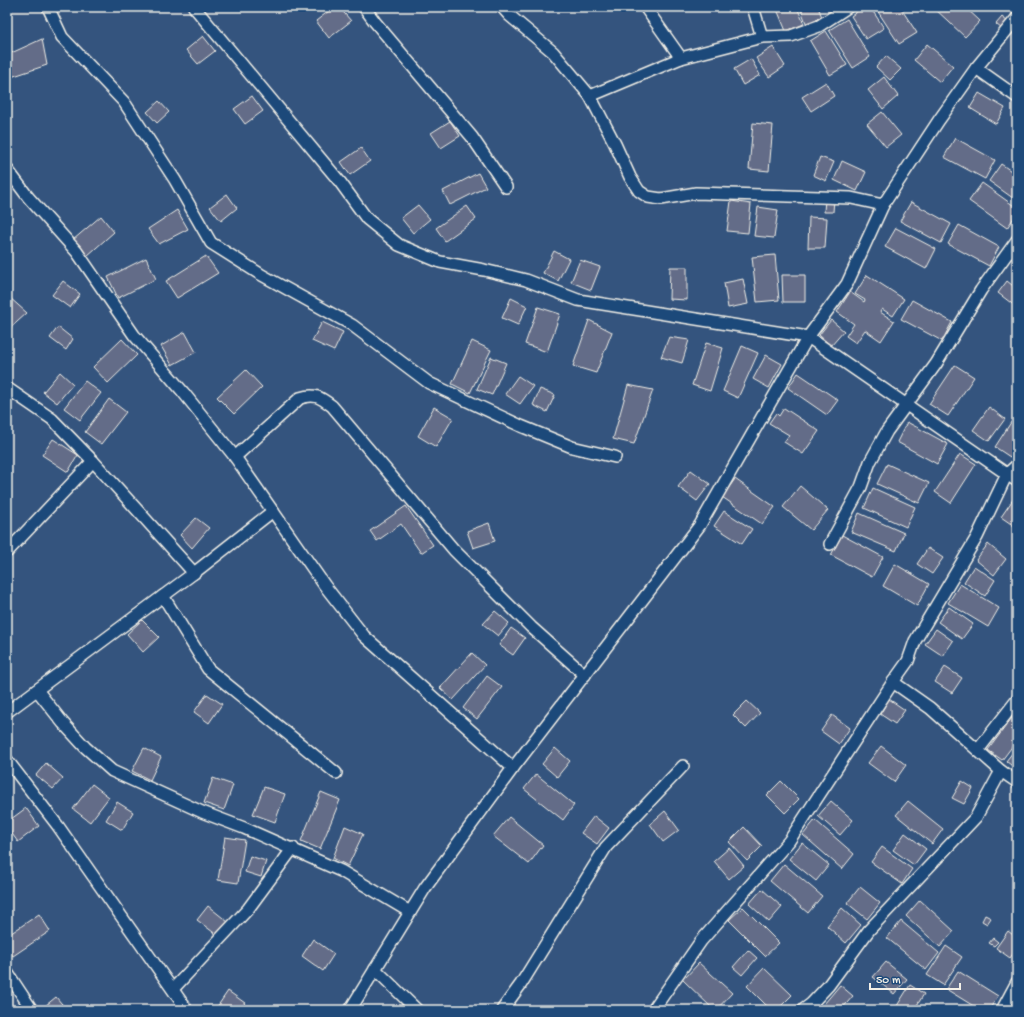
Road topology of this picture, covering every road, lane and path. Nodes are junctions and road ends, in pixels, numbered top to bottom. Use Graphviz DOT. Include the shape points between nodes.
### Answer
graph roads {
  1 [pos="48,7"];
  2 [pos="194,7"];
  3 [pos="364,7"];
  4 [pos="502,7"];
  5 [pos="645,7"];
  6 [pos="753,7"];
  7 [pos="848,7"];
  8 [pos="1017,18"];
  9 [pos="762,37"];
  10 [pos="681,58"];
  11 [pos="976,68"];
  12 [pos="590,96"];
  13 [pos="1017,97"];
  14 [pos="7,169"];
  15 [pos="506,187"];
  16 [pos="883,205"];
  17 [pos="1017,240"];
  18 [pos="808,337"];
  19 [pos="7,388"];
  20 [pos="906,405"];
  21 [pos="236,457"];
  22 [pos="615,457"];
  23 [pos="93,461"];
  24 [pos="1017,465"];
  25 [pos="1007,474"];
  26 [pos="1017,481"];
  27 [pos="274,511"];
  28 [pos="830,544"];
  29 [pos="7,552"];
  30 [pos="194,572"];
  31 [pos="163,596"];
  32 [pos="585,675"];
  33 [pos="893,682"];
  34 [pos="37,690"];
  35 [pos="1017,700"];
  36 [pos="7,712"];
  37 [pos="978,750"];
  38 [pos="7,760"];
  39 [pos="683,766"];
  40 [pos="513,768"];
  41 [pos="1001,771"];
  42 [pos="336,773"];
  43 [pos="1017,782"];
  44 [pos="293,848"];
  45 [pos="410,912"];
  46 [pos="375,969"];
  47 [pos="7,972"];
  48 [pos="1017,982"];
  49 [pos="172,989"];
  50 [pos="32,1010"];
  51 [pos="187,1010"];
  52 [pos="350,1010"];
  53 [pos="417,1010"];
  54 [pos="502,1010"];
  55 [pos="653,1010"];
  56 [pos="803,1010"];
  57 [pos="1002,1010"];
  1 -- 22 [label="street" via="62,37 124,102 175,180 211,243 352,326 429,383 572,447"];
  2 -- 18 [label="street" via="340,182 367,219 399,245 440,262 526,280 578,300"];
  3 -- 15 [label="street" via="472,137"];
  4 -- 12 [label="street" via="553,52"];
  5 -- 10 [label="street"];
  6 -- 9 [label="street"];
  7 -- 9 [label="street" via="819,26 791,36"];
  8 -- 11 [label="street"];
  9 -- 10 [label="street"];
  10 -- 12 [label="street"];
  11 -- 13 [label="street"];
  11 -- 16 [label="street"];
  12 -- 16 [label="street" via="630,177 639,191 648,197 661,199 696,193 851,198"];
  14 -- 21 [label="street" via="28,197 78,252 134,335"];
  16 -- 18 [label="street" via="847,284"];
  17 -- 20 [label="street" via="936,364"];
  18 -- 20 [label="street"];
  18 -- 32 [label="street" via="700,525"];
  19 -- 23 [label="street" via="52,419"];
  20 -- 25 [label="street"];
  20 -- 28 [label="street" via="887,431 870,462 861,486"];
  21 -- 27 [label="street"];
  21 -- 32 [label="street" via="300,398 308,395 320,397 332,406 454,550 531,627"];
  23 -- 29 [label="street"];
  23 -- 30 [label="street"];
  24 -- 25 [label="street"];
  25 -- 26 [label="street"];
  25 -- 33 [label="street" via="978,537 915,641 908,661"];
  27 -- 30 [label="street"];
  27 -- 40 [label="street" via="325,586 364,636"];
  30 -- 31 [label="street"];
  31 -- 34 [label="street"];
  31 -- 42 [label="street" via="208,669"];
  32 -- 40 [label="street"];
  33 -- 37 [label="street" via="930,708"];
  33 -- 55 [label="street" via="789,841 701,942"];
  34 -- 36 [label="street"];
  34 -- 44 [label="street" via="63,723 112,770 202,812"];
  35 -- 37 [label="street"];
  37 -- 41 [label="street"];
  38 -- 49 [label="street" via="58,826"];
  39 -- 54 [label="street" via="606,847 521,984"];
  40 -- 45 [label="street"];
  41 -- 43 [label="street"];
  41 -- 56 [label="street" via="976,817 869,930 828,986"];
  44 -- 45 [label="street" via="342,871"];
  44 -- 49 [label="street" via="248,909"];
  45 -- 46 [label="street"];
  46 -- 52 [label="street"];
  46 -- 53 [label="street"];
  47 -- 50 [label="street"];
  48 -- 57 [label="street"];
  49 -- 51 [label="street"];
}
